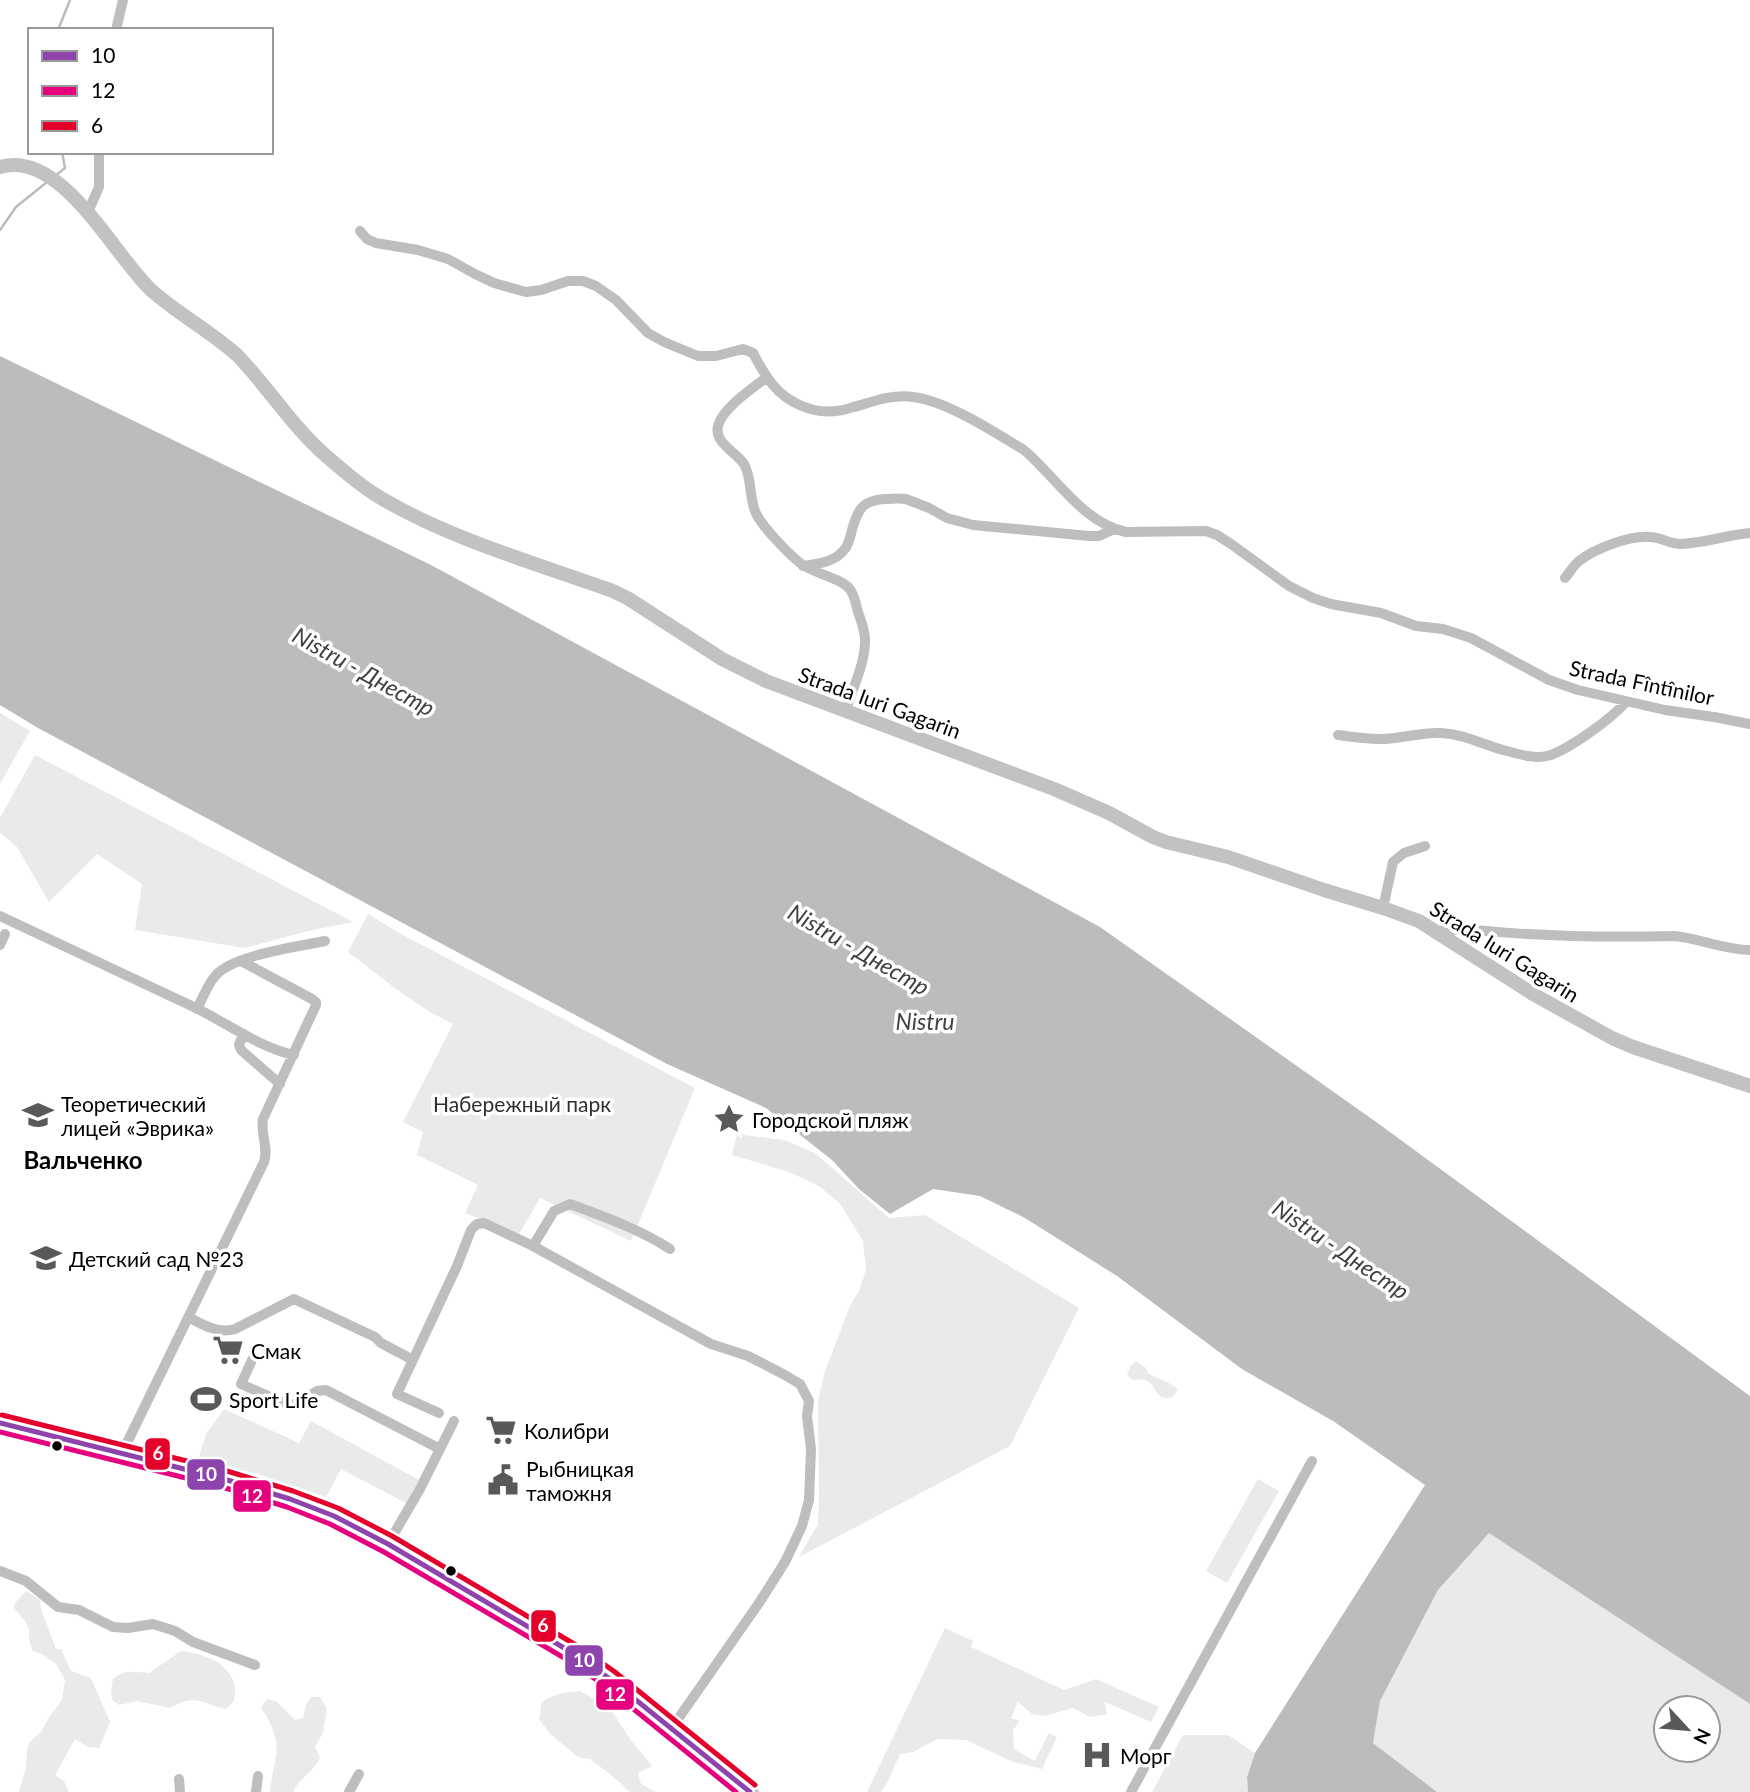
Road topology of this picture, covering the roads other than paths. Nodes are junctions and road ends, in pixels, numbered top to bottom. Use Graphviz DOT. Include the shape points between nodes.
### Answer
graph roads {
  1 [pos="123,0"];
  2 [pos="116,28"];
  3 [pos="99,154"];
  4 [pos="0,167"];
  5 [pos="88,212"];
  6 [pos="360,231"];
  7 [pos="767,377"];
  8 [pos="1114,529"];
  9 [pos="1750,533"];
  10 [pos="803,566"];
  11 [pos="1566,578"];
  12 [pos="1626,702"];
  13 [pos="845,710"];
  14 [pos="1750,724"];
  15 [pos="1338,735"];
  16 [pos="1425,846"];
  17 [pos="1384,908"];
  18 [pos="0,916"];
  19 [pos="1437,932"];
  20 [pos="325,942"];
  21 [pos="1750,950"];
  22 [pos="241,961"];
  23 [pos="197,1009"];
  24 [pos="243,1034"];
  25 [pos="294,1055"];
  26 [pos="280,1084"];
  27 [pos="1750,1086"];
  28 [pos="533,1246"];
  29 [pos="670,1249"];
  30 [pos="188,1317"];
  31 [pos="253,1358"];
  32 [pos="413,1360"];
  33 [pos="439,1413"];
  34 [pos="454,1421"];
  35 [pos="0,1423"];
  36 [pos="440,1449"];
  37 [pos="122,1453"];
  38 [pos="1312,1461"];
  39 [pos="388,1544"];
  40 [pos="0,1571"];
  41 [pos="255,1665"];
  42 [pos="671,1729"];
  43 [pos="359,1774"];
  44 [pos="258,1776"];
  45 [pos="178,1779"];
  46 [pos="180,1792"];
  47 [pos="256,1792"];
  48 [pos="349,1792"];
  49 [pos="750,1792"];
  50 [pos="1131,1792"];
  1 -- 2 [label="street"];
  3 -- 5 [label="street" via="99,187"];
  4 -- 5 [label="main road, Strada Iuri Gagarin" via="24,164 48,175"];
  5 -- 13 [label="main road, Strada Iuri Gagarin" via="151,290 237,355 301,433 373,493 455,534 629,598 735,667"];
  6 -- 7 [label="street" via="376,243 448,259 526,292 583,281 607,293 648,333 664,342 698,356 748,350"];
  7 -- 8 [label="street" via="789,399 816,410 835,411 905,396 941,404 1024,450 1075,502"];
  7 -- 10 [label="street" via="723,414 718,435 745,466 755,512"];
  8 -- 10 [label="street, Strada Fîntînilor" via="1089,536 985,527 958,522 906,499 872,500 860,509 839,555"];
  8 -- 12 [label="street, Strada Fîntînilor" via="1206,531 1300,593 1416,626 1459,633 1549,680"];
  9 -- 11 [label="street" via="1678,544 1638,537 1584,558"];
  10 -- 13 [label="street" via="848,586 863,626 863,656"];
  12 -- 14 [label="street, Strada Fîntînilor"];
  12 -- 15 [label="street" via="1601,725 1550,755 1522,755 1473,738 1441,733 1382,739"];
  13 -- 17 [label="main road, Strada Iuri Gagarin" via="1054,789 1153,837"];
  16 -- 17 [label="street" via="1393,862"];
  17 -- 19 [label="main road, Strada Iuri Gagarin"];
  18 -- 23 [label="street"];
  19 -- 21 [label="street" via="1674,936"];
  19 -- 27 [label="main road, Strada Iuri Gagarin" via="1612,1038"];
  20 -- 22 [label="street"];
  22 -- 23 [label="street" via="217,974"];
  22 -- 25 [label="street" via="316,1002"];
  23 -- 24 [label="street"];
  24 -- 25 [label="street"];
  24 -- 26 [label="street" via="241,1050"];
  25 -- 26 [label="street"];
  26 -- 30 [label="street" via="263,1119 264,1162"];
  28 -- 29 [label="street" via="554,1211 570,1204 626,1225"];
  28 -- 32 [label="street" via="477,1224"];
  28 -- 42 [label="street" via="712,1344 783,1374 800,1384 809,1401 809,1500 802,1526 760,1604"];
  30 -- 32 [label="street" via="225,1332 294,1299"];
  30 -- 37 [label="street"];
  31 -- 36 [label="street" via="241,1384 291,1406 317,1391 335,1392"];
  32 -- 33 [label="street" via="397,1394"];
  34 -- 36 [label="street"];
  35 -- 37 [label="main road"];
  36 -- 39 [label="street"];
  37 -- 39 [label="main road" via="290,1499"];
  38 -- 50 [label="street"];
  39 -- 42 [label="main road" via="576,1655"];
  40 -- 41 [label="street" via="26,1581 58,1606 113,1627 153,1625 176,1631"];
  42 -- 49 [label="main road"];
  43 -- 48 [label="street"];
  44 -- 47 [label="street"];
  45 -- 46 [label="street"];
}
